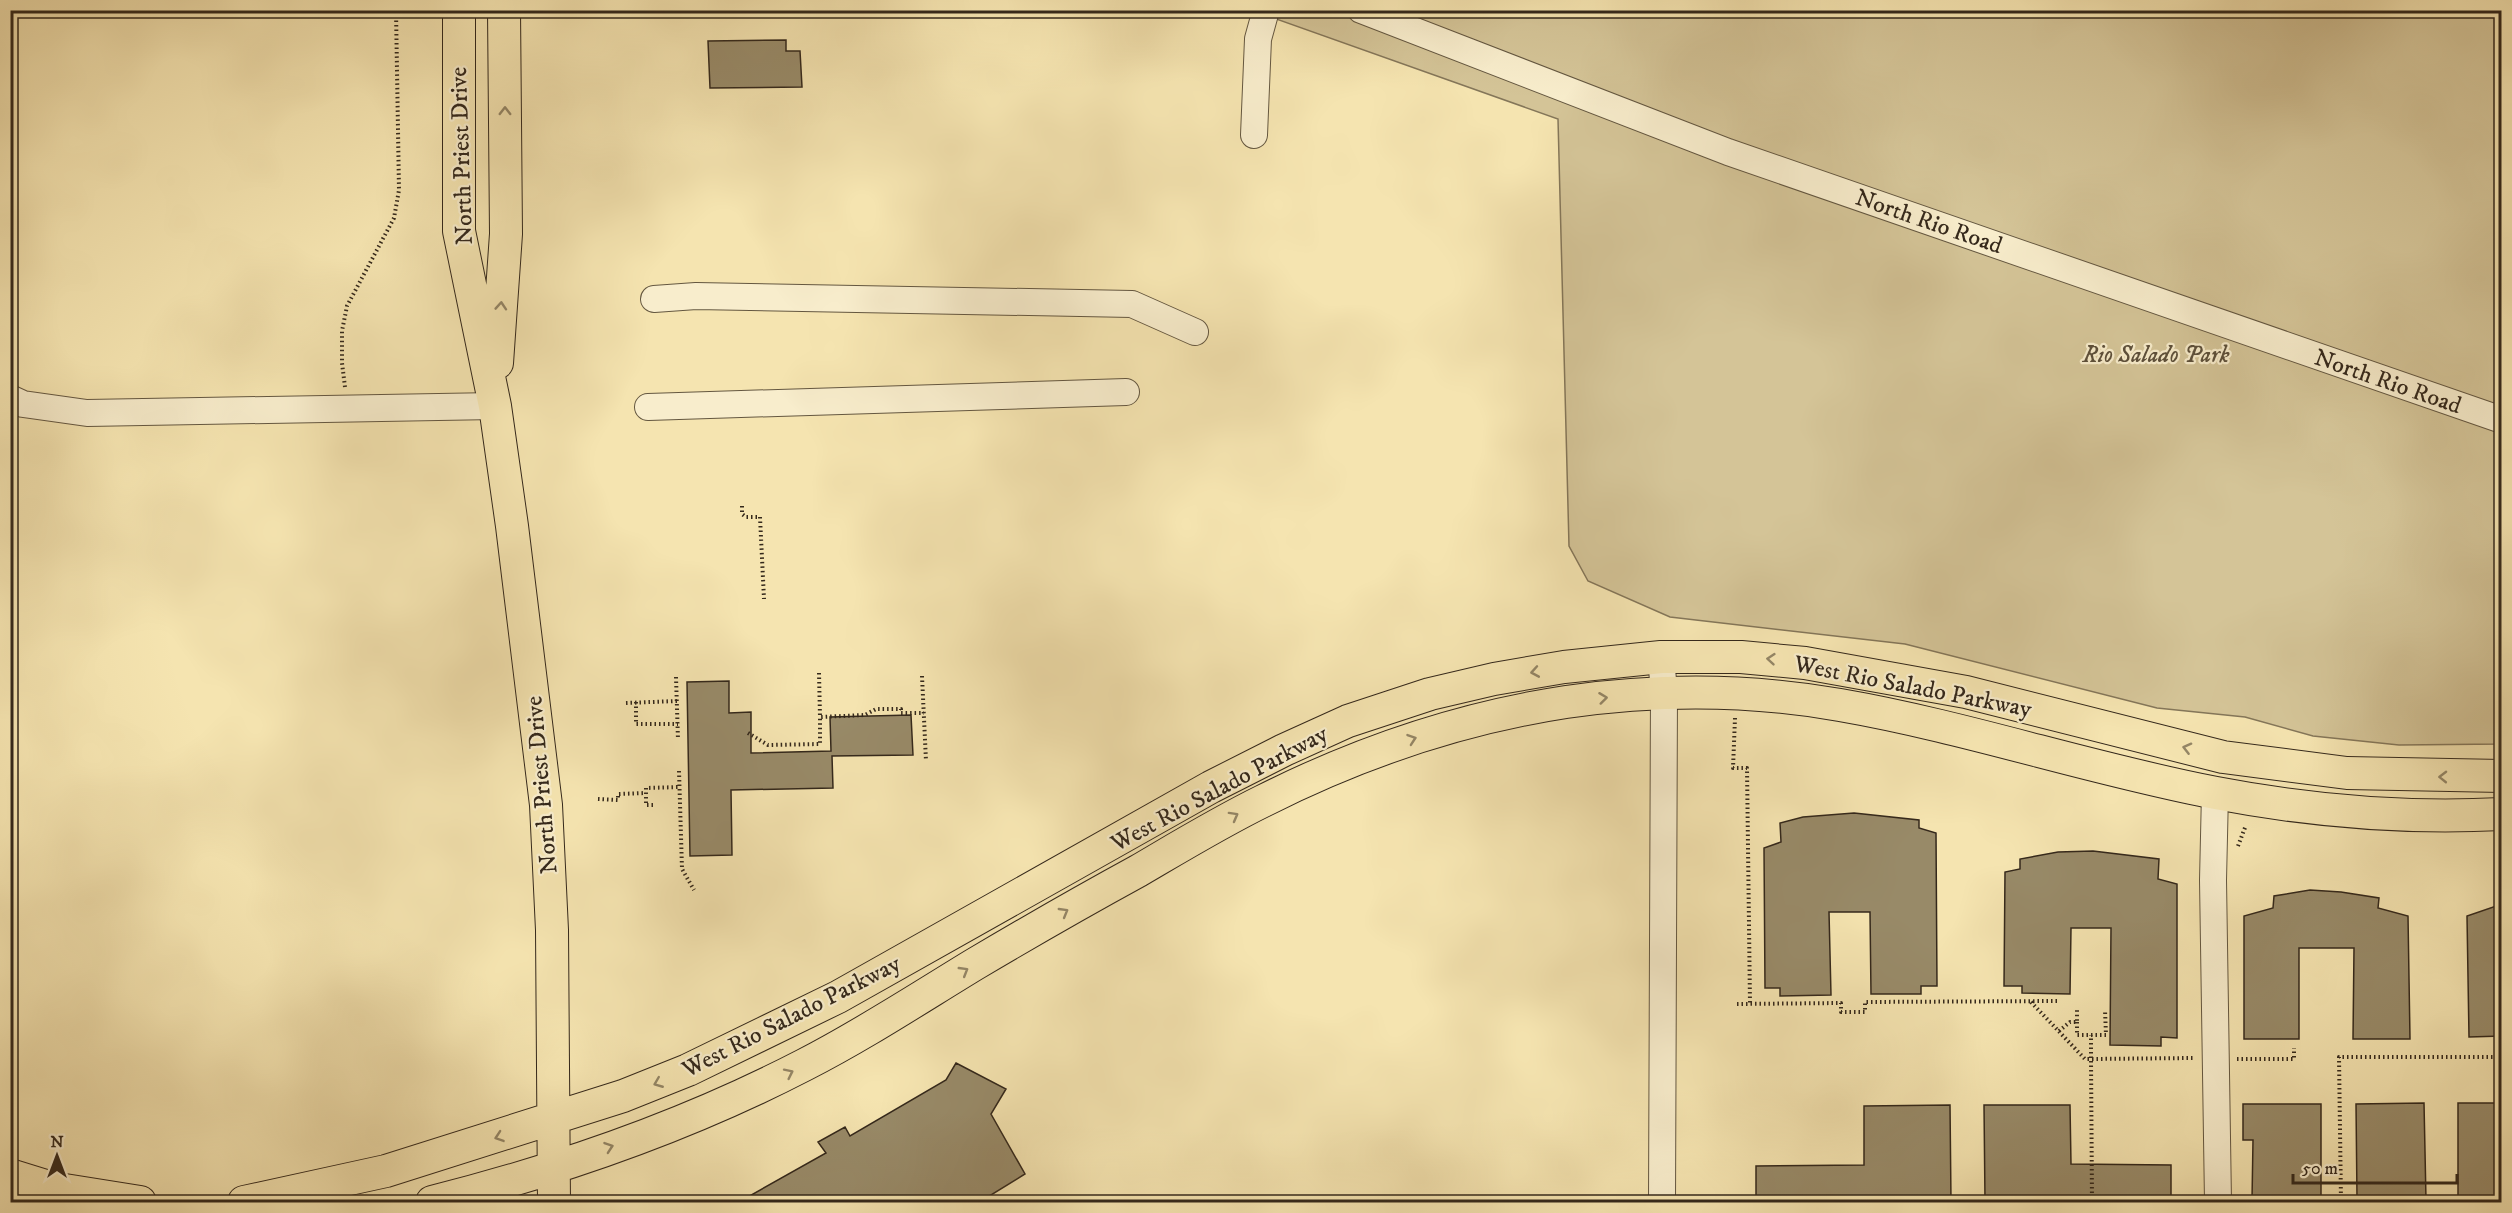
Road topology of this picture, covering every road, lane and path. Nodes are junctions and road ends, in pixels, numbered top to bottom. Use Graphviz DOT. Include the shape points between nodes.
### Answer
graph roads {
  1 [pos="396,10"];
  2 [pos="459,10"];
  3 [pos="504,10"];
  4 [pos="1266,10"];
  5 [pos="1361,10"];
  6 [pos="1254,135"];
  7 [pos="654,299"];
  8 [pos="1195,332"];
  9 [pos="1126,392"];
  10 [pos="10,398"];
  11 [pos="495,406"];
  12 [pos="648,406"];
  13 [pos="349,409"];
  14 [pos="2502,420"];
  15 [pos="742,506"];
  16 [pos="764,599"];
  17 [pos="1661,657"];
  18 [pos="819,673"];
  19 [pos="922,676"];
  20 [pos="676,677"];
  21 [pos="1664,692"];
  22 [pos="677,701"];
  23 [pos="636,702"];
  24 [pos="626,703"];
  25 [pos="924,713"];
  26 [pos="820,717"];
  27 [pos="1735,717"];
  28 [pos="678,724"];
  29 [pos="748,734"];
  30 [pos="678,740"];
  31 [pos="2223,757"];
  32 [pos="926,761"];
  33 [pos="679,771"];
  34 [pos="2502,776"];
  35 [pos="680,786"];
  36 [pos="646,793"];
  37 [pos="2215,793"];
  38 [pos="598,799"];
  39 [pos="653,805"];
  40 [pos="2502,813"];
  41 [pos="694,890"];
  42 [pos="996,909"];
  43 [pos="1013,941"];
  44 [pos="2031,1001"];
  45 [pos="2059,1001"];
  46 [pos="1737,1004"];
  47 [pos="1750,1004"];
  48 [pos="2077,1011"];
  49 [pos="2105,1011"];
  50 [pos="2077,1022"];
  51 [pos="2059,1031"];
  52 [pos="2091,1035"];
  53 [pos="2294,1048"];
  54 [pos="2502,1057"];
  55 [pos="2217,1058"];
  56 [pos="2091,1059"];
  57 [pos="554,1118"];
  58 [pos="554,1166"];
  59 [pos="10,1175"];
  60 [pos="52,1188"];
  61 [pos="10,1195"];
  62 [pos="140,1203"];
  63 [pos="244,1203"];
  64 [pos="432,1203"];
  65 [pos="554,1203"];
  66 [pos="1662,1203"];
  67 [pos="2092,1203"];
  68 [pos="2218,1203"];
  69 [pos="2341,1203"];
  1 -- 13 [label="path" via="399,190 394,218 345,314 342,363"];
  2 -- 11 [label="main road, North Priest Drive" via="459,231"];
  11 -- 3 [label="main road, North Priest Drive, one-way" via="506,234"];
  4 -- 6 [label="street" via="1258,39"];
  5 -- 14 [label="street, North Rio Road" via="1728,152"];
  7 -- 8 [label="street" via="696,296 1132,304"];
  9 -- 12 [label="street"];
  10 -- 13 [label="street" via="23,404 87,413"];
  11 -- 13 [label="street"];
  11 -- 57 [label="main road, North Priest Drive" via="546,805 552,917"];
  15 -- 16 [label="path" via="746,518 760,517"];
  17 -- 21 [label="street"];
  31 -- 17 [label="main road, West Rio Salado Parkway, one-way" via="1966,692 1875,674 1742,657"];
  17 -- 42 [label="main road, West Rio Salado Parkway, one-way" via="1494,679 1430,694 1348,722 1248,768"];
  18 -- 26 [label="path"];
  19 -- 25 [label="path"];
  20 -- 22 [label="path"];
  21 -- 37 [label="main road, West Rio Salado Parkway" via="1753,694 1838,704"];
  43 -- 21 [label="main road, West Rio Salado Parkway, one-way" via="1260,802 1371,753 1512,712 1565,702"];
  21 -- 66 [label="street"];
  22 -- 23 [label="path"];
  22 -- 28 [label="path"];
  23 -- 24 [label="path"];
  23 -- 28 [label="path" via="636,724"];
  25 -- 26 [label="path" via="876,709 865,715"];
  25 -- 32 [label="path"];
  26 -- 29 [label="path" via="820,744 768,745"];
  27 -- 47 [label="path" via="1733,768 1747,768"];
  28 -- 30 [label="path"];
  34 -- 31 [label="main road, West Rio Salado Parkway, one-way" via="2348,773"];
  31 -- 37 [label="main road"];
  33 -- 35 [label="path"];
  35 -- 36 [label="path" via="646,788"];
  35 -- 41 [label="path" via="682,869"];
  36 -- 38 [label="path" via="618,794 618,800"];
  36 -- 39 [label="path" via="646,805"];
  37 -- 40 [label="main road, West Rio Salado Parkway" via="2373,814"];
  37 -- 55 [label="street"];
  42 -- 43 [label="street"];
  42 -- 57 [label="main road, West Rio Salado Parkway, one-way" via="753,1040 653,1085"];
  58 -- 43 [label="main road, West Rio Salado Parkway, one-way" via="685,1119 809,1063"];
  44 -- 45 [label="path"];
  44 -- 47 [label="path" via="1865,1002 1865,1012 1841,1012 1841,1003"];
  44 -- 51 [label="path"];
  46 -- 47 [label="path"];
  48 -- 50 [label="path"];
  49 -- 52 [label="path" via="2106,1035"];
  50 -- 51 [label="path" via="2070,1022"];
  50 -- 52 [label="path" via="2077,1035"];
  51 -- 56 [label="path" via="2085,1059"];
  52 -- 56 [label="path"];
  53 -- 55 [label="path" via="2294,1059"];
  54 -- 69 [label="path" via="2339,1057"];
  55 -- 56 [label="path"];
  55 -- 68 [label="street"];
  56 -- 67 [label="path"];
  57 -- 58 [label="main road, North Priest Drive"];
  57 -- 63 [label="main road, West Rio Salado Parkway, one-way" via="386,1171"];
  58 -- 64 [label="main road, West Rio Salado Parkway"];
  58 -- 65 [label="main road, North Priest Drive"];
  59 -- 60 [label="main road"];
  60 -- 61 [label="main road" via="20,1197"];
  60 -- 62 [label="main road"];
}
